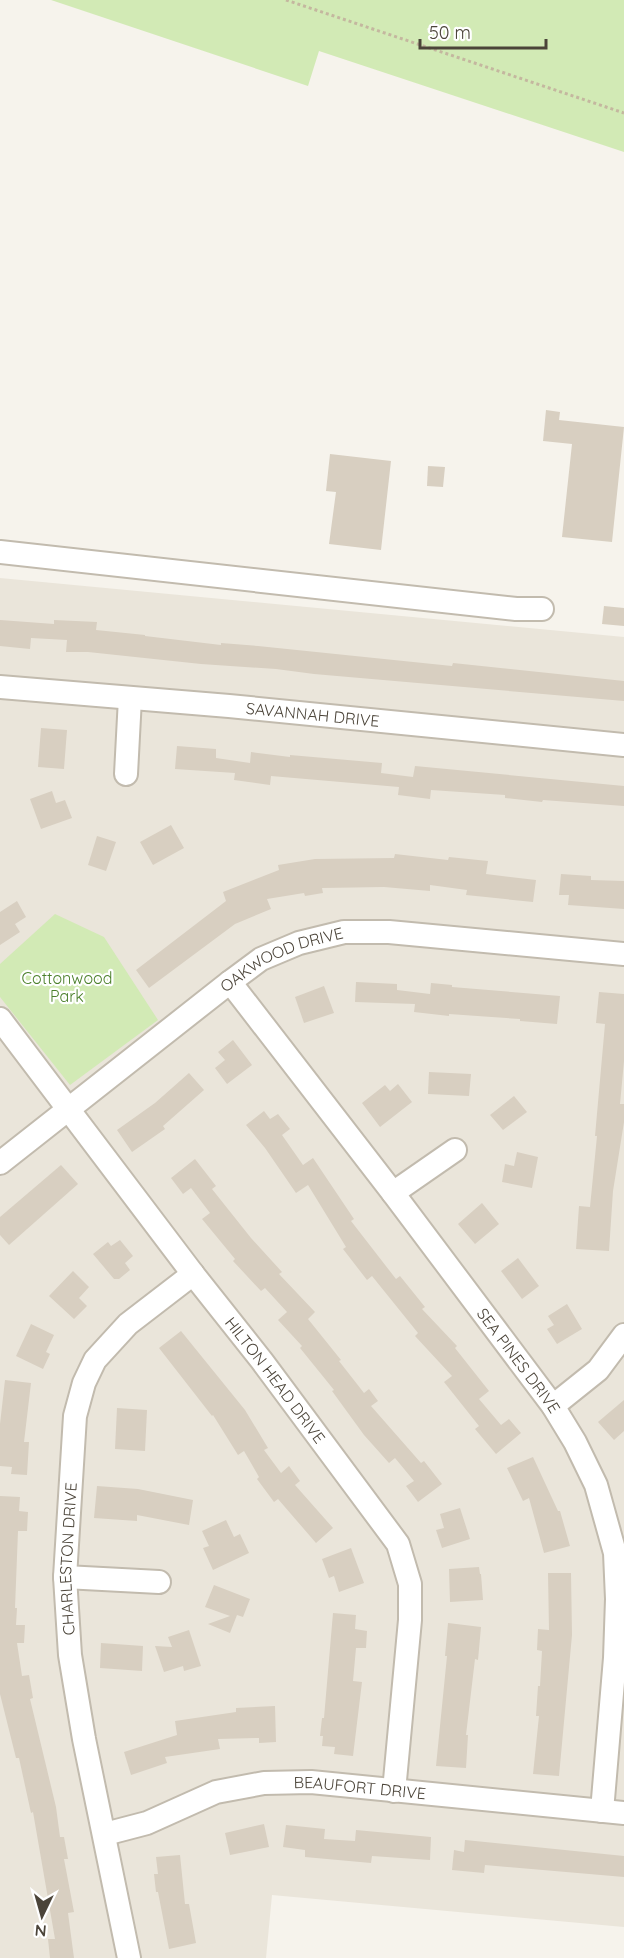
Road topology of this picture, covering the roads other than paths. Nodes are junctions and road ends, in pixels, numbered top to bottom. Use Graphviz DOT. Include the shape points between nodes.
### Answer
graph roads {
  1 [pos="0,552"];
  2 [pos="542,609"];
  3 [pos="0,687"];
  4 [pos="130,698"];
  5 [pos="624,745"];
  6 [pos="126,774"];
  7 [pos="624,954"];
  8 [pos="230,982"];
  9 [pos="0,1019"];
  10 [pos="69,1109"];
  11 [pos="454,1150"];
  12 [pos="0,1163"];
  13 [pos="393,1193"];
  14 [pos="193,1274"];
  15 [pos="624,1335"];
  16 [pos="553,1406"];
  17 [pos="65,1577"];
  18 [pos="159,1582"];
  19 [pos="394,1791"];
  20 [pos="613,1812"];
  21 [pos="105,1834"];
  22 [pos="129,1958"];
  1 -- 2 [label="street"];
  3 -- 4 [label="street, SAVANNAH DRIVE"];
  4 -- 5 [label="street, SAVANNAH DRIVE"];
  4 -- 6 [label="street"];
  7 -- 8 [label="street, OAKWOOD DRIVE" via="389,932 344,932 299,943 261,959"];
  8 -- 10 [label="street, OAKWOOD DRIVE"];
  8 -- 13 [label="street, SEA PINES DRIVE"];
  9 -- 10 [label="street, HILTON HEAD DRIVE"];
  10 -- 12 [label="street, OAKWOOD DRIVE"];
  10 -- 14 [label="street, HILTON HEAD DRIVE"];
  11 -- 13 [label="street"];
  13 -- 16 [label="street, SEA PINES DRIVE"];
  14 -- 17 [label="street, CHARLESTON DRIVE" via="128,1324 95,1360 84,1383 75,1416"];
  14 -- 19 [label="street, HILTON HEAD DRIVE" via="398,1544 410,1584 410,1611"];
  15 -- 16 [label="street" via="598,1370"];
  16 -- 20 [label="street, SEA PINES DRIVE" via="596,1485 615,1553"];
  17 -- 18 [label="street"];
  17 -- 21 [label="street, CHARLESTON DRIVE" via="70,1655"];
  19 -- 20 [label="street, BEAUFORT DRIVE"];
  19 -- 21 [label="street, BEAUFORT DRIVE" via="311,1782 264,1783 216,1792 147,1823"];
  21 -- 22 [label="street, CHARLESTON DRIVE"];
}
